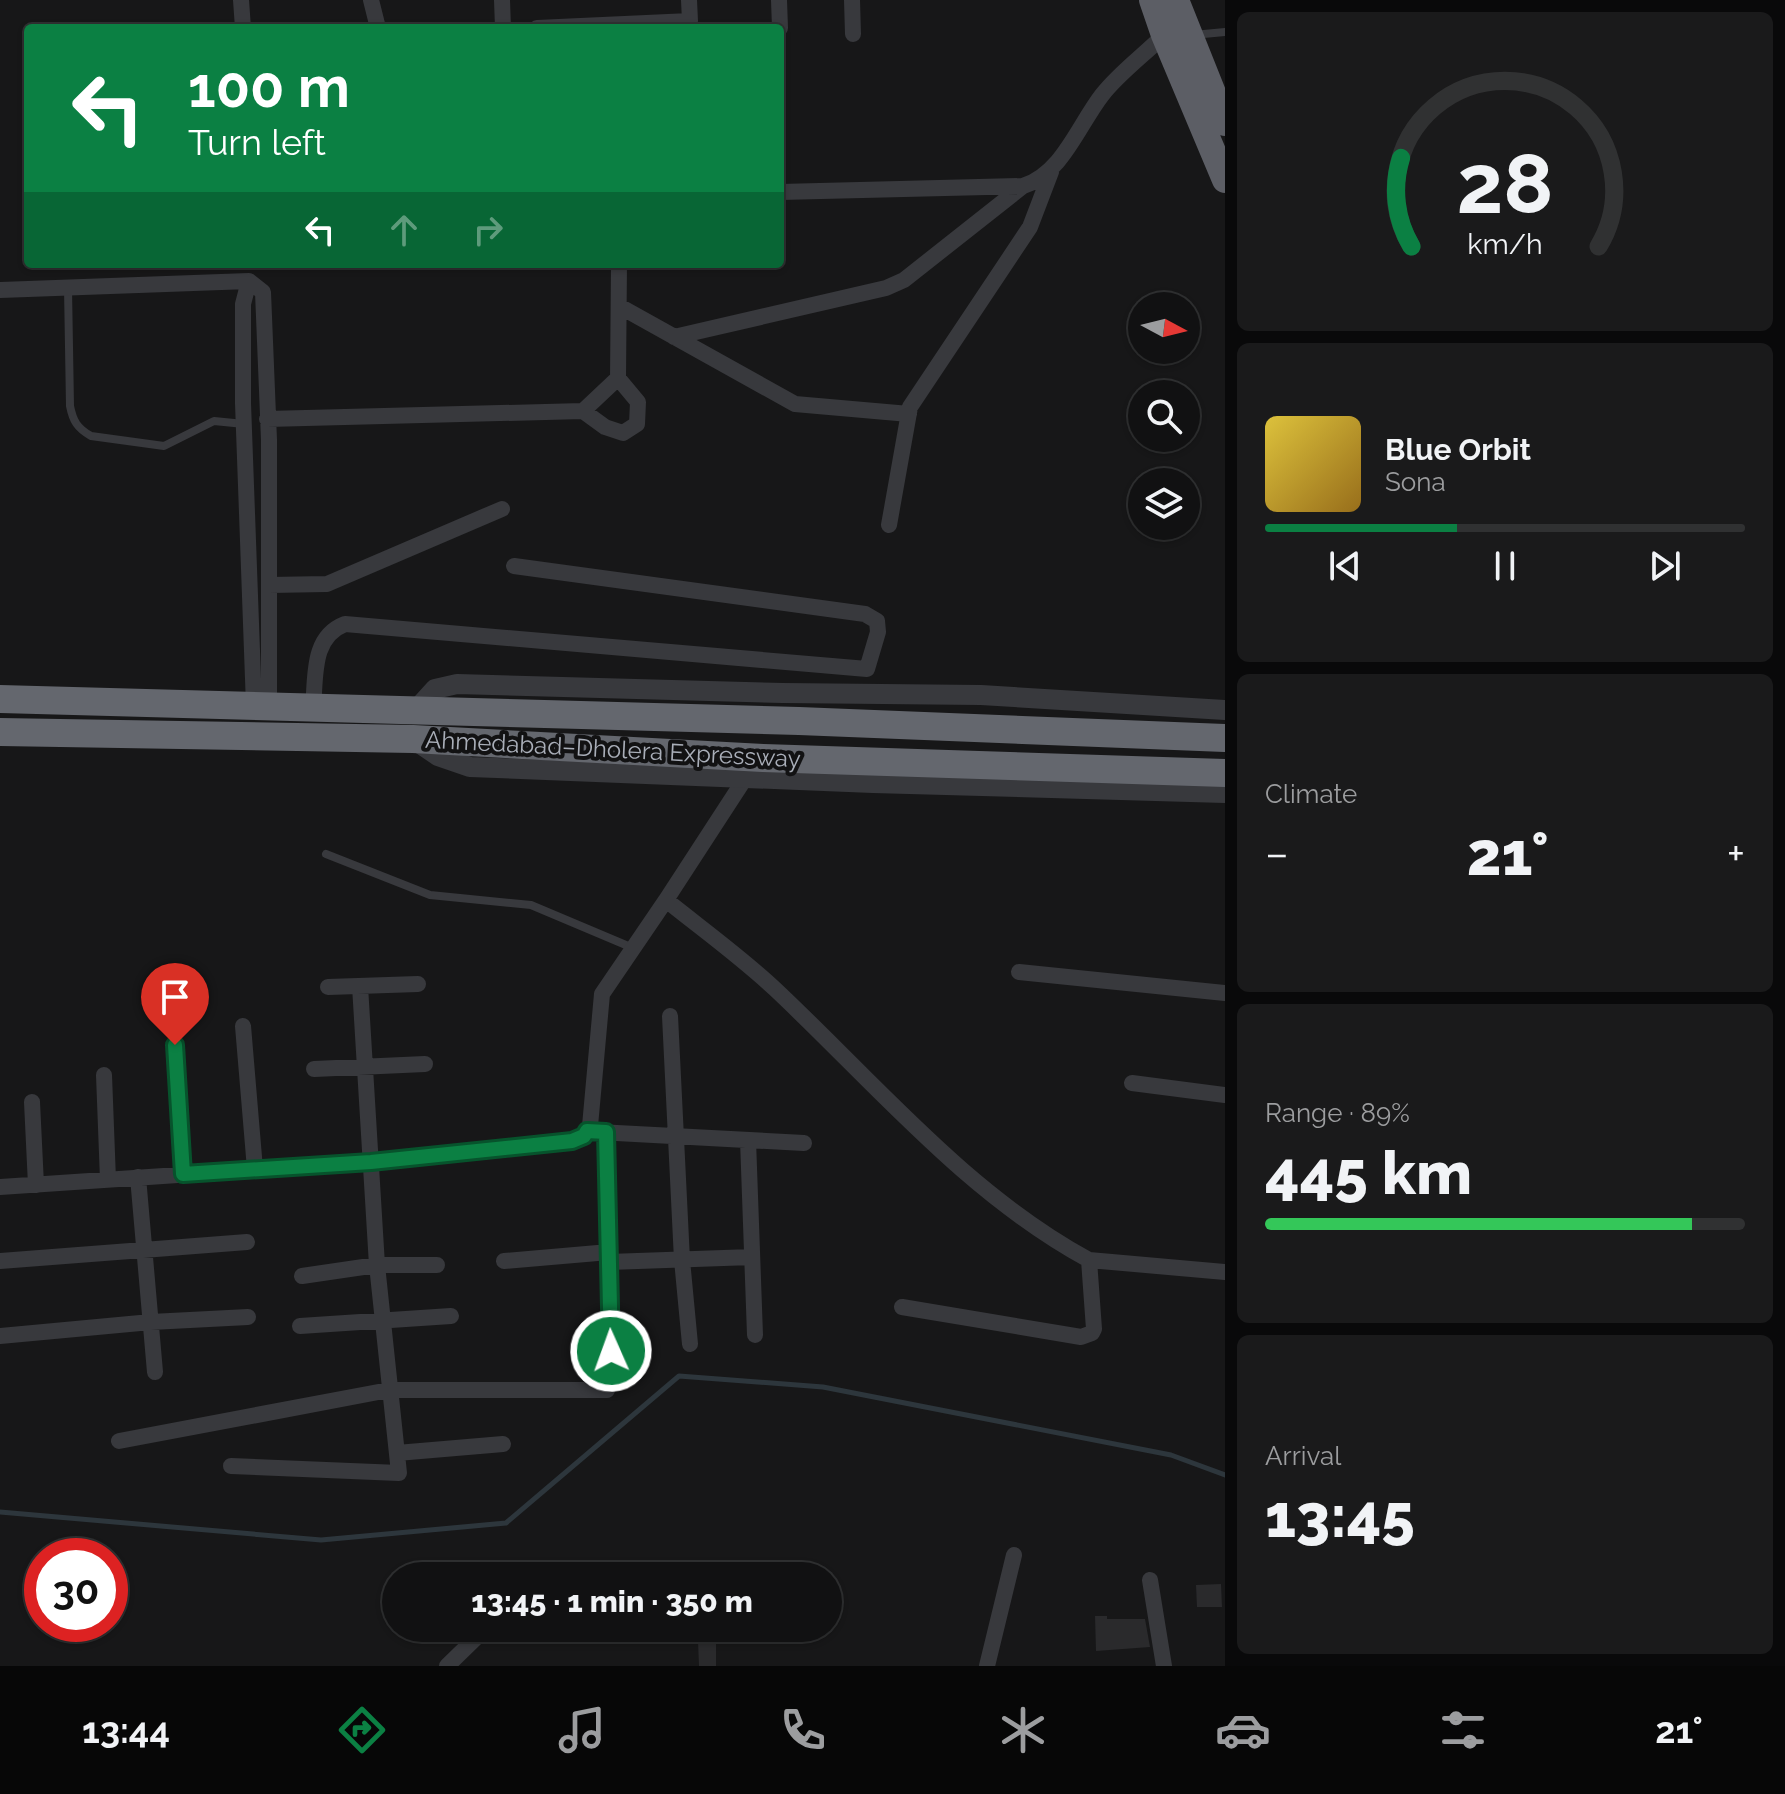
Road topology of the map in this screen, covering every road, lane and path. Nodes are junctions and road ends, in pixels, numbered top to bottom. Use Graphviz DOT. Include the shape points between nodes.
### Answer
graph roads {
  1 [pos="241,0"];
  2 [pos="371,0"];
  3 [pos="502,0"];
  4 [pos="689,0"];
  5 [pos="779,0"];
  6 [pos="852,0"];
  7 [pos="1152,0"];
  8 [pos="1176,0"];
  9 [pos="243,24"];
  10 [pos="377,24"];
  11 [pos="503,24"];
  12 [pos="624,24"];
  13 [pos="780,24"];
  14 [pos="1225,32"];
  15 [pos="853,34"];
  16 [pos="1176,35"];
  17 [pos="1225,123"];
  18 [pos="1051,170"];
  19 [pos="1225,180"];
  20 [pos="1023,186"];
  21 [pos="784,192"];
  22 [pos="619,268"];
  23 [pos="249,281"];
  24 [pos="68,288"];
  25 [pos="0,290"];
  26 [pos="619,306"];
  27 [pos="674,337"];
  28 [pos="618,378"];
  29 [pos="243,403"];
  30 [pos="266,410"];
  31 [pos="583,411"];
  32 [pos="909,414"];
  33 [pos="244,432"];
  34 [pos="269,440"];
  35 [pos="502,509"];
  36 [pos="889,525"];
  37 [pos="514,566"];
  38 [pos="269,585"];
  39 [pos="867,669"];
  40 [pos="865,694"];
  41 [pos="0,699"];
  42 [pos="262,706"];
  43 [pos="313,708"];
  44 [pos="1225,710"];
  45 [pos="414,725"];
  46 [pos="0,732"];
  47 [pos="1225,738"];
  48 [pos="1225,773"];
  49 [pos="746,777"];
  50 [pos="1225,793"];
  51 [pos="326,854"];
  52 [pos="666,900"];
  53 [pos="633,948"];
  54 [pos="1019,972"];
  55 [pos="418,984"];
  56 [pos="360,986"];
  57 [pos="328,987"];
  58 [pos="1225,993"];
  59 [pos="670,1016"];
  60 [pos="243,1026"];
  61 [pos="175,1045"];
  62 [pos="425,1064"];
  63 [pos="366,1067"];
  64 [pos="314,1069"];
  65 [pos="104,1075"];
  66 [pos="1132,1083"];
  67 [pos="1225,1095"];
  68 [pos="32,1102"];
  69 [pos="587,1131"];
  70 [pos="606,1132"];
  71 [pos="676,1136"];
  72 [pos="748,1140"];
  73 [pos="804,1143"];
  74 [pos="371,1162"];
  75 [pos="255,1169"];
  76 [pos="183,1174"];
  77 [pos="138,1177"];
  78 [pos="108,1180"];
  79 [pos="36,1185"];
  80 [pos="0,1187"];
  81 [pos="247,1242"];
  82 [pos="144,1248"];
  83 [pos="609,1257"];
  84 [pos="752,1257"];
  85 [pos="682,1260"];
  86 [pos="1089,1260"];
  87 [pos="0,1261"];
  88 [pos="504,1261"];
  89 [pos="377,1265"];
  90 [pos="437,1265"];
  91 [pos="1225,1272"];
  92 [pos="302,1276"];
  93 [pos="902,1307"];
  94 [pos="451,1316"];
  95 [pos="248,1317"];
  96 [pos="383,1319"];
  97 [pos="151,1322"];
  98 [pos="300,1326"];
  99 [pos="755,1335"];
  100 [pos="0,1336"];
  101 [pos="690,1344"];
  102 [pos="155,1372"];
  103 [pos="389,1390"];
  104 [pos="119,1441"];
  105 [pos="503,1444"];
  106 [pos="397,1453"];
  107 [pos="231,1466"];
  108 [pos="1014,1555"];
  109 [pos="1150,1580"];
  110 [pos="472,1642"];
  111 [pos="447,1666"];
  112 [pos="987,1666"];
  113 [pos="1164,1666"];
  1 -- 9 [label="street"];
  2 -- 10 [label="street"];
  3 -- 11 [label="street"];
  4 -- 12 [label="street" via="690,21"];
  5 -- 13 [label="street"];
  6 -- 15 [label="street"];
  7 -- 16 [label="highway"];
  8 -- 16 [label="highway"];
  14 -- 16 [label="lane"];
  16 -- 17 [label="highway"];
  16 -- 18 [label="street" via="1101,96"];
  16 -- 19 [label="highway"];
  18 -- 20 [label="street"];
  18 -- 32 [label="street" via="1030,227"];
  20 -- 21 [label="street"];
  20 -- 27 [label="street" via="895,284"];
  22 -- 26 [label="street"];
  23 -- 24 [label="street"];
  23 -- 29 [label="street" via="243,304"];
  23 -- 30 [label="street" via="264,297"];
  24 -- 25 [label="street"];
  24 -- 33 [label="lane" via="70,406 81,430 164,446 214,421"];
  26 -- 27 [label="street"];
  26 -- 28 [label="street"];
  27 -- 32 [label="street" via="795,404"];
  28 -- 31 [label="street"];
  28 -- 31 [label="street" via="638,402 637,424 623,433"];
  29 -- 30 [label="street"];
  29 -- 33 [label="street"];
  30 -- 31 [label="street"];
  30 -- 34 [label="street"];
  32 -- 36 [label="street"];
  33 -- 34 [label="street"];
  33 -- 42 [label="street"];
  34 -- 38 [label="street"];
  35 -- 38 [label="street" via="327,584"];
  37 -- 39 [label="street" via="865,614 877,621 878,632"];
  38 -- 42 [label="street"];
  39 -- 40 [label="street"];
  39 -- 43 [label="street" via="345,624 331,629 322,641"];
  40 -- 44 [label="street" via="981,695"];
  40 -- 45 [label="street" via="457,684 435,689"];
  41 -- 42 [label="highway, Ahmedabad–Dholera Expressway"];
  42 -- 43 [label="highway, Ahmedabad–Dholera Expressway"];
  43 -- 45 [label="highway, Ahmedabad–Dholera Expressway"];
  45 -- 46 [label="highway, Ahmedabad–Dholera Expressway"];
  45 -- 47 [label="highway, Ahmedabad–Dholera Expressway" via="799,721"];
  45 -- 48 [label="highway, Ahmedabad–Dholera Expressway" via="763,758"];
  45 -- 49 [label="street" via="438,756 470,767"];
  49 -- 50 [label="street"];
  49 -- 52 [label="street"];
  51 -- 53 [label="lane" via="430,895 531,905"];
  52 -- 53 [label="street"];
  52 -- 86 [label="street" via="773,986 915,1127 989,1190 1049,1239"];
  53 -- 69 [label="street" via="602,994"];
  54 -- 58 [label="street"];
  55 -- 56 [label="street"];
  56 -- 57 [label="street"];
  56 -- 63 [label="street"];
  59 -- 71 [label="street"];
  60 -- 75 [label="street"];
  61 -- 76 [label="street"];
  62 -- 63 [label="street"];
  63 -- 64 [label="street"];
  63 -- 74 [label="street"];
  65 -- 78 [label="street"];
  66 -- 67 [label="street"];
  68 -- 79 [label="street"];
  69 -- 70 [label="street"];
  69 -- 74 [label="street" via="572,1141"];
  70 -- 71 [label="street"];
  70 -- 83 [label="street"];
  71 -- 72 [label="street"];
  71 -- 85 [label="street"];
  72 -- 73 [label="street"];
  72 -- 84 [label="street"];
  74 -- 75 [label="street"];
  74 -- 89 [label="street"];
  75 -- 76 [label="street"];
  76 -- 77 [label="street"];
  77 -- 78 [label="street"];
  77 -- 82 [label="street"];
  78 -- 79 [label="street"];
  79 -- 80 [label="street"];
  81 -- 82 [label="street"];
  82 -- 87 [label="street"];
  82 -- 97 [label="street"];
  83 -- 85 [label="street"];
  83 -- 88 [label="street"];
  83 -- 103 [label="street" via="612,1380 607,1390"];
  84 -- 85 [label="street"];
  84 -- 99 [label="street"];
  85 -- 101 [label="street"];
  86 -- 91 [label="street"];
  86 -- 93 [label="street" via="1094,1329 1088,1336"];
  89 -- 90 [label="street"];
  89 -- 92 [label="street"];
  89 -- 96 [label="street"];
  94 -- 96 [label="street"];
  95 -- 97 [label="street"];
  96 -- 98 [label="street"];
  96 -- 103 [label="street"];
  97 -- 100 [label="street"];
  97 -- 102 [label="street"];
  103 -- 104 [label="street"];
  103 -- 106 [label="street"];
  105 -- 106 [label="street"];
  106 -- 107 [label="street" via="399,1473"];
  108 -- 112 [label="street"];
  109 -- 113 [label="street"];
  110 -- 111 [label="street"];
}
